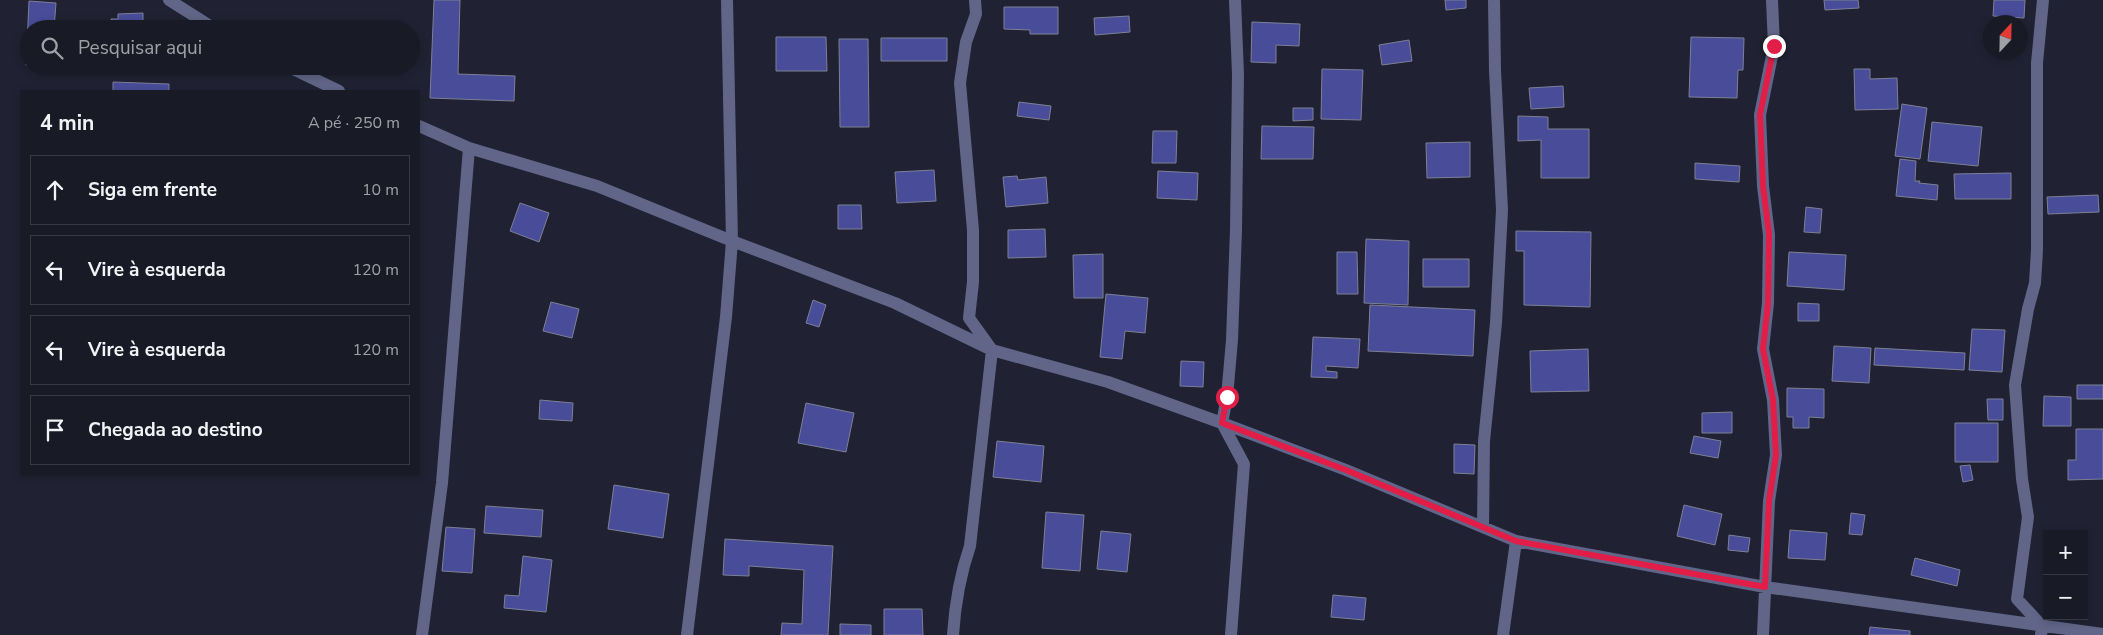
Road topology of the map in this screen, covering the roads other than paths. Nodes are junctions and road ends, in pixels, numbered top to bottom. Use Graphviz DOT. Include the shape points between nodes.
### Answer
graph roads {
  1 [pos="169,0"];
  2 [pos="727,0"];
  3 [pos="975,0"];
  4 [pos="1235,0"];
  5 [pos="1494,0"];
  6 [pos="1772,0"];
  7 [pos="2043,0"];
  8 [pos="201,20"];
  9 [pos="306,75"];
  10 [pos="337,90"];
  11 [pos="420,126"];
  12 [pos="469,148"];
  13 [pos="732,241"];
  14 [pos="992,350"];
  15 [pos="1222,423"];
  16 [pos="1483,527"];
  17 [pos="1516,541"];
  18 [pos="1765,587"];
  19 [pos="2041,630"];
  20 [pos="2103,634"];
  21 [pos="422,635"];
  22 [pos="687,635"];
  23 [pos="953,635"];
  24 [pos="1231,635"];
  25 [pos="1503,635"];
  26 [pos="1764,635"];
  1 -- 8 [label="street"];
  2 -- 13 [label="street"];
  3 -- 14 [label="street" via="976,14 966,42 960,83 973,230 970,318"];
  4 -- 15 [label="street" via="1238,74 1236,230 1232,340"];
  5 -- 16 [label="street" via="1502,210 1496,323 1484,441"];
  6 -- 18 [label="street" via="1774,46 1760,115 1769,234 1768,303 1763,349 1773,400 1776,455 1769,501"];
  7 -- 19 [label="street" via="2037,63 2037,258 2015,385 2028,517 2017,599"];
  9 -- 10 [label="street"];
  11 -- 12 [label="street"];
  12 -- 13 [label="street" via="597,186"];
  12 -- 21 [label="street" via="442,483"];
  13 -- 14 [label="street" via="895,303"];
  13 -- 22 [label="street" via="726,317"];
  14 -- 15 [label="street" via="1108,382"];
  14 -- 23 [label="street" via="970,546 959,586"];
  15 -- 16 [label="street"];
  15 -- 24 [label="street" via="1244,464"];
  16 -- 17 [label="street"];
  17 -- 18 [label="street"];
  17 -- 25 [label="street"];
  18 -- 19 [label="street"];
  18 -- 26 [label="street"];
  19 -- 20 [label="street"];
}
